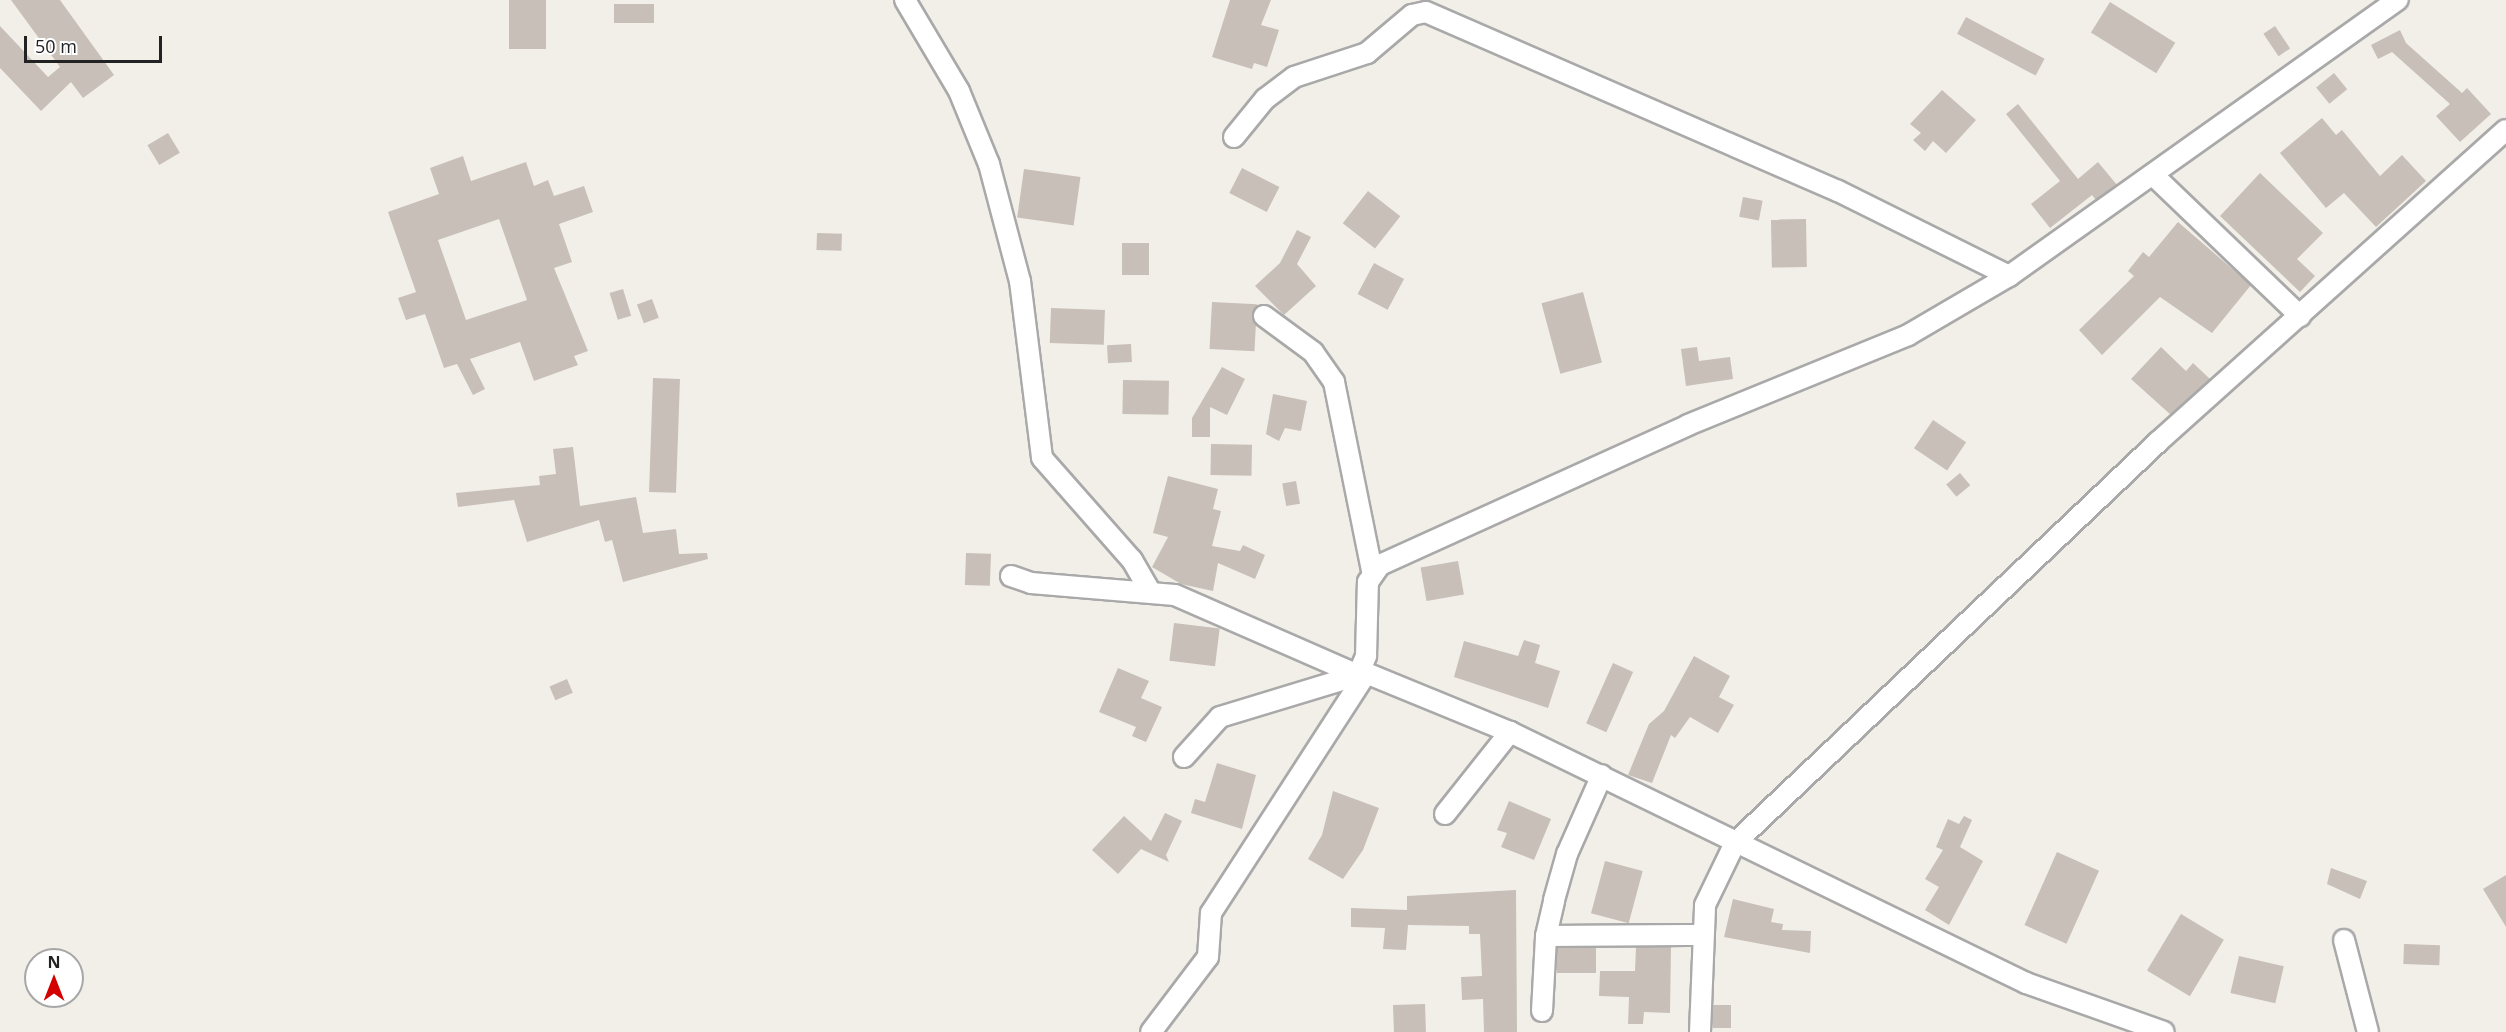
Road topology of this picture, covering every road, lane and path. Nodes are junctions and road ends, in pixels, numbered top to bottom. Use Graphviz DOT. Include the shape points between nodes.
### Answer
graph roads {
  1 [pos="906,0"];
  2 [pos="2398,0"];
  3 [pos="2506,130"];
  4 [pos="1234,137"];
  5 [pos="2152,174"];
  6 [pos="2009,276"];
  7 [pos="1264,315"];
  8 [pos="2300,316"];
  9 [pos="1372,571"];
  10 [pos="1011,576"];
  11 [pos="1149,589"];
  12 [pos="1362,674"];
  13 [pos="1510,732"];
  14 [pos="1184,758"];
  15 [pos="1602,775"];
  16 [pos="1445,814"];
  17 [pos="1735,843"];
  18 [pos="1701,935"];
  19 [pos="1545,936"];
  20 [pos="2344,940"];
  21 [pos="1542,1011"];
  22 [pos="1151,1032"];
  23 [pos="1700,1032"];
  24 [pos="2164,1032"];
  25 [pos="2368,1032"];
  1 -- 11 [label="street" via="959,91 989,164 1020,281 1042,458 1132,560"];
  2 -- 5 [label="street"];
  3 -- 8 [label="street"];
  4 -- 6 [label="street" via="1264,99 1294,77 1367,53 1412,15 1425,12 1838,191"];
  5 -- 6 [label="street"];
  5 -- 8 [label="street"];
  6 -- 9 [label="street" via="1908,335 1688,425"];
  7 -- 9 [label="street" via="1313,352 1334,382"];
  8 -- 17 [label="street" via="2039,552"];
  9 -- 12 [label="street"];
  10 -- 11 [label="street" via="1080,589"];
  11 -- 12 [label="street"];
  12 -- 13 [label="street"];
  12 -- 14 [label="street" via="1220,717"];
  12 -- 22 [label="street" via="1211,913 1208,957"];
  13 -- 15 [label="street"];
  13 -- 16 [label="street"];
  15 -- 17 [label="street"];
  15 -- 19 [label="street" via="1567,854"];
  17 -- 18 [label="street" via="1705,905"];
  17 -- 24 [label="street" via="2025,983"];
  18 -- 19 [label="street"];
  18 -- 23 [label="street"];
  19 -- 21 [label="street"];
  20 -- 25 [label="street"];
}
